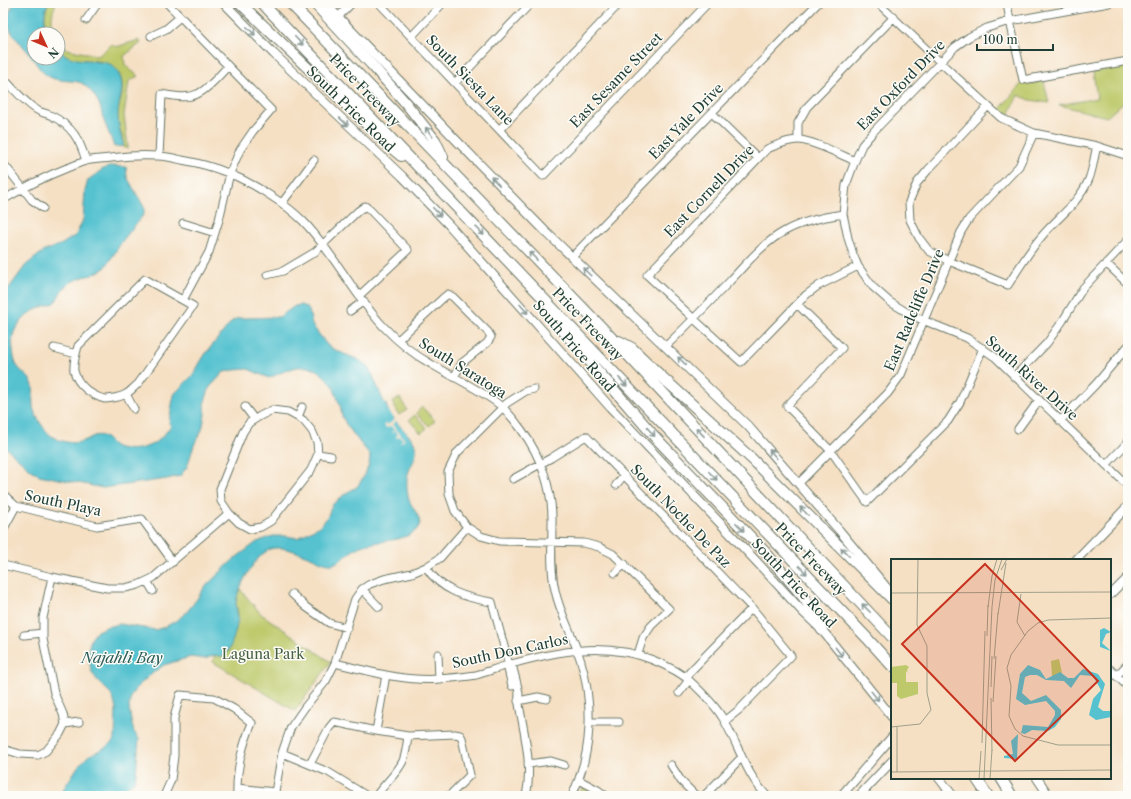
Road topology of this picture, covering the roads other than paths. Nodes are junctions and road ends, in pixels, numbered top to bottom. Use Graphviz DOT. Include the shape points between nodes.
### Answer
graph roads {
  1 [pos="98,3"];
  2 [pos="167,3"];
  3 [pos="224,3"];
  4 [pos="240,3"];
  5 [pos="262,3"];
  6 [pos="290,3"];
  7 [pos="314,3"];
  8 [pos="325,3"];
  9 [pos="352,3"];
  10 [pos="379,3"];
  11 [pos="443,3"];
  12 [pos="531,3"];
  13 [pos="620,3"];
  14 [pos="708,3"];
  15 [pos="818,3"];
  16 [pos="878,3"];
  17 [pos="1007,3"];
  18 [pos="1109,3"];
  19 [pos="1076,6"];
  20 [pos="180,17"];
  21 [pos="338,17"];
  22 [pos="894,18"];
  23 [pos="86,20"];
  24 [pos="1010,20"];
  25 [pos="151,36"];
  26 [pos="411,37"];
  27 [pos="1128,61"];
  28 [pos="940,62"];
  29 [pos="228,66"];
  30 [pos="3,78"];
  31 [pos="455,83"];
  32 [pos="988,106"];
  33 [pos="712,113"];
  34 [pos="500,130"];
  35 [pos="1034,134"];
  36 [pos="798,140"];
  37 [pos="1097,146"];
  38 [pos="1128,155"];
  39 [pos="159,156"];
  40 [pos="758,158"];
  41 [pos="314,160"];
  42 [pos="86,161"];
  43 [pos="855,161"];
  44 [pos="3,163"];
  45 [pos="448,166"];
  46 [pos="230,173"];
  47 [pos="543,176"];
  48 [pos="433,183"];
  49 [pos="22,188"];
  50 [pos="3,200"];
  51 [pos="282,203"];
  52 [pos="43,208"];
  53 [pos="843,214"];
  54 [pos="183,223"];
  55 [pos="215,233"];
  56 [pos="1128,240"];
  57 [pos="323,245"];
  58 [pos="572,257"];
  59 [pos="949,261"];
  60 [pos="1106,263"];
  61 [pos="858,266"];
  62 [pos="519,273"];
  63 [pos="267,275"];
  64 [pos="1128,284"];
  65 [pos="362,298"];
  66 [pos="183,300"];
  67 [pos="797,304"];
  68 [pos="350,310"];
  69 [pos="694,319"];
  70 [pos="924,321"];
  71 [pos="608,334"];
  72 [pos="398,340"];
  73 [pos="666,346"];
  74 [pos="1128,346"];
  75 [pos="54,348"];
  76 [pos="983,348"];
  77 [pos="76,354"];
  78 [pos="1014,376"];
  79 [pos="454,377"];
  80 [pos="534,389"];
  81 [pos="126,394"];
  82 [pos="1039,400"];
  83 [pos="245,407"];
  84 [pos="302,407"];
  85 [pos="502,407"];
  86 [pos="134,409"];
  87 [pos="300,419"];
  88 [pos="254,420"];
  89 [pos="1060,421"];
  90 [pos="1018,429"];
  91 [pos="1128,442"];
  92 [pos="831,450"];
  93 [pos="318,454"];
  94 [pos="331,456"];
  95 [pos="541,463"];
  96 [pos="1106,465"];
  97 [pos="624,475"];
  98 [pos="512,478"];
  99 [pos="799,483"];
  100 [pos="616,485"];
  101 [pos="1128,486"];
  102 [pos="3,494"];
  103 [pos="16,506"];
  104 [pos="1128,506"];
  105 [pos="229,513"];
  106 [pos="467,527"];
  107 [pos="3,530"];
  108 [pos="551,541"];
  109 [pos="1077,559"];
  110 [pos="173,562"];
  111 [pos="625,564"];
  112 [pos="3,565"];
  113 [pos="426,568"];
  114 [pos="615,573"];
  115 [pos="52,577"];
  116 [pos="1127,578"];
  117 [pos="147,581"];
  118 [pos="362,589"];
  119 [pos="153,591"];
  120 [pos="891,592"];
  121 [pos="292,594"];
  122 [pos="1111,594"];
  123 [pos="891,598"];
  124 [pos="379,607"];
  125 [pos="752,608"];
  126 [pos="347,628"];
  127 [pos="822,630"];
  128 [pos="43,633"];
  129 [pos="24,635"];
  130 [pos="891,635"];
  131 [pos="577,650"];
  132 [pos="438,654"];
  133 [pos="638,654"];
  134 [pos="335,663"];
  135 [pos="1128,664"];
  136 [pos="509,665"];
  137 [pos="891,665"];
  138 [pos="1111,671"];
  139 [pos="386,675"];
  140 [pos="1116,676"];
  141 [pos="440,679"];
  142 [pos="687,679"];
  143 [pos="1128,687"];
  144 [pos="679,693"];
  145 [pos="548,699"];
  146 [pos="518,701"];
  147 [pos="891,716"];
  148 [pos="725,721"];
  149 [pos="79,722"];
  150 [pos="589,722"];
  151 [pos="619,722"];
  152 [pos="65,724"];
  153 [pos="376,731"];
  154 [pos="408,736"];
  155 [pos="891,738"];
  156 [pos="3,749"];
  157 [pos="282,753"];
  158 [pos="38,755"];
  159 [pos="742,757"];
  160 [pos="41,763"];
  161 [pos="891,763"];
  162 [pos="310,764"];
  163 [pos="528,764"];
  164 [pos="564,765"];
  165 [pos="671,765"];
  166 [pos="891,769"];
  167 [pos="940,779"];
  168 [pos="977,779"];
  169 [pos="1002,779"];
  170 [pos="1038,779"];
  171 [pos="579,780"];
  172 [pos="874,780"];
  173 [pos="237,788"];
  174 [pos="275,794"];
  175 [pos="164,796"];
  176 [pos="237,796"];
  177 [pos="367,796"];
  178 [pos="376,796"];
  179 [pos="449,796"];
  180 [pos="526,796"];
  181 [pos="572,796"];
  182 [pos="606,796"];
  183 [pos="696,796"];
  184 [pos="704,796"];
  185 [pos="767,796"];
  186 [pos="841,796"];
  187 [pos="859,796"];
  188 [pos="952,796"];
  189 [pos="988,796"];
  190 [pos="1012,796"];
  191 [pos="1049,796"];
  1 -- 23 [label="street"];
  2 -- 20 [label="street"];
  3 -- 127 [label="main road, South Price Road, one-way" via="449,225 610,407"];
  4 -- 48 [label="highway" via="389,146"];
  5 -- 48 [label="highway, Price Freeway, one-way"];
  6 -- 45 [label="highway, Price Freeway"];
  45 -- 7 [label="highway, one-way" via="435,140 404,101"];
  8 -- 21 [label="main road"];
  9 -- 21 [label="street"];
  10 -- 26 [label="street, South Siesta Lane"];
  11 -- 26 [label="street"];
  12 -- 31 [label="street"];
  13 -- 34 [label="street"];
  14 -- 47 [label="street, East Sesame Street"];
  15 -- 33 [label="street, East Yale Drive"];
  16 -- 22 [label="street"];
  17 -- 24 [label="street"];
  18 -- 19 [label="street, East Oxford Drive"];
  19 -- 24 [label="street, East Oxford Drive"];
  20 -- 25 [label="street" via="166,29"];
  20 -- 29 [label="street"];
  58 -- 21 [label="main road, one-way" via="468,154"];
  22 -- 28 [label="street"];
  22 -- 36 [label="street" via="807,107 798,123"];
  24 -- 27 [label="street" via="1023,80"];
  24 -- 28 [label="street, East Oxford Drive" via="969,37"];
  26 -- 31 [label="street, South Siesta Lane"];
  28 -- 32 [label="street"];
  28 -- 43 [label="street, East Oxford Drive" via="874,131 862,145"];
  29 -- 39 [label="street" via="198,94 185,97 162,94"];
  29 -- 46 [label="street" via="271,110 240,150"];
  30 -- 42 [label="street" via="38,111 64,122 81,145"];
  31 -- 34 [label="street, South Siesta Lane"];
  32 -- 35 [label="street" via="1001,118"];
  32 -- 59 [label="street" via="916,183 910,202 910,220 919,238 929,251"];
  33 -- 40 [label="street"];
  33 -- 58 [label="street, East Yale Drive"];
  34 -- 47 [label="street, South Siesta Lane"];
  35 -- 37 [label="street"];
  35 -- 59 [label="street, East Radcliffe Drive" via="1018,167 969,219"];
  36 -- 40 [label="street, East Cornell Drive" via="768,149"];
  36 -- 43 [label="street, East Cornell Drive"];
  37 -- 38 [label="street"];
  37 -- 59 [label="street" via="1089,180 1066,211 1032,249 1008,285"];
  39 -- 42 [label="street, South Saratoga" via="125,156"];
  39 -- 46 [label="street, South Saratoga" via="212,166"];
  40 -- 69 [label="street, East Cornell Drive" via="647,275"];
  41 -- 51 [label="street"];
  42 -- 49 [label="street, South Saratoga"];
  43 -- 53 [label="street, East Oxford Drive" via="846,185"];
  44 -- 49 [label="street"];
  71 -- 45 [label="highway, Price Freeway, one-way"];
  46 -- 51 [label="street, South Saratoga"];
  46 -- 55 [label="street"];
  48 -- 62 [label="highway, Price Freeway, one-way"];
  49 -- 50 [label="street, South Saratoga"];
  49 -- 52 [label="street"];
  51 -- 57 [label="street, South Saratoga"];
  53 -- 61 [label="street, South River Drive"];
  53 -- 69 [label="street" via="801,223 765,244"];
  54 -- 55 [label="street"];
  55 -- 66 [label="street"];
  56 -- 60 [label="street"];
  57 -- 63 [label="street" via="283,271"];
  57 -- 65 [label="street, South Saratoga"];
  57 -- 65 [label="street" via="365,206 408,250"];
  73 -- 58 [label="main road, one-way"];
  59 -- 70 [label="street, East Radcliffe Drive"];
  60 -- 64 [label="street"];
  60 -- 78 [label="street" via="1082,288 1047,343"];
  61 -- 67 [label="street" via="818,286"];
  61 -- 70 [label="street, South River Drive" via="872,286 890,302"];
  62 -- 127 [label="highway, one-way" via="537,301 654,436 789,579 805,599"];
  62 -- 137 [label="highway, Price Freeway, one-way"];
  65 -- 68 [label="street"];
  65 -- 72 [label="street, South Saratoga" via="382,325"];
  66 -- 77 [label="street" via="144,279 78,346"];
  66 -- 81 [label="street" via="193,306 138,384"];
  67 -- 69 [label="street" via="741,362"];
  67 -- 92 [label="street" via="842,348 787,406"];
  69 -- 73 [label="street"];
  70 -- 76 [label="street, South River Drive" via="967,338"];
  70 -- 92 [label="street, East Radcliffe Drive" via="901,375 888,393"];
  123 -- 71 [label="highway, one-way" via="752,459 632,348"];
  130 -- 71 [label="highway, Price Freeway, one-way"];
  72 -- 79 [label="street, South Saratoga" via="430,364"];
  72 -- 79 [label="street" via="448,294 453,297 491,337 462,363"];
  99 -- 73 [label="main road, one-way" via="734,412"];
  74 -- 89 [label="street"];
  75 -- 77 [label="street"];
  76 -- 78 [label="street, South River Drive"];
  76 -- 92 [label="street" via="960,402 948,421 867,502"];
  77 -- 81 [label="street" via="74,371 86,389 106,399"];
  78 -- 82 [label="street, South River Drive"];
  79 -- 85 [label="street, South Saratoga"];
  80 -- 85 [label="street" via="526,391"];
  81 -- 86 [label="street"];
  82 -- 89 [label="street, South River Drive"];
  82 -- 90 [label="street"];
  83 -- 88 [label="street"];
  84 -- 87 [label="street"];
  85 -- 95 [label="street, South Saratoga" via="521,428"];
  85 -- 106 [label="street" via="457,453 448,472 449,494 455,511"];
  87 -- 88 [label="street" via="288,412 272,410"];
  87 -- 93 [label="street" via="312,431 317,442"];
  88 -- 105 [label="street" via="243,432 220,489 221,501"];
  89 -- 96 [label="street, South River Drive"];
  91 -- 96 [label="street"];
  92 -- 99 [label="street, East Radcliffe Drive"];
  93 -- 94 [label="street"];
  93 -- 105 [label="street" via="312,470 271,521 261,527 250,529"];
  95 -- 97 [label="street, South Noche De Paz" via="586,436"];
  95 -- 98 [label="street"];
  95 -- 108 [label="street, South Saratoga" via="549,494"];
  96 -- 101 [label="street, South River Drive"];
  97 -- 100 [label="street"];
  97 -- 125 [label="street, South Noche De Paz"];
  99 -- 120 [label="main road"];
  102 -- 103 [label="street, South Playa"];
  103 -- 107 [label="street"];
  103 -- 110 [label="street, South Playa" via="97,526 142,519"];
  104 -- 109 [label="main road"];
  105 -- 110 [label="street"];
  106 -- 108 [label="street" via="480,536 499,541"];
  106 -- 113 [label="street" via="440,558"];
  108 -- 111 [label="street" via="584,543 599,547"];
  108 -- 131 [label="street, South Saratoga" via="555,590"];
  110 -- 117 [label="street"];
  111 -- 114 [label="street"];
  111 -- 133 [label="street" via="669,609 651,626 643,638"];
  112 -- 115 [label="street"];
  113 -- 118 [label="street" via="384,579"];
  113 -- 136 [label="street" via="437,582 454,592 476,600 492,602"];
  115 -- 117 [label="street" via="107,588 125,588"];
  115 -- 128 [label="street" via="43,618"];
  116 -- 122 [label="street"];
  117 -- 119 [label="street"];
  118 -- 124 [label="street"];
  118 -- 126 [label="street" via="355,599"];
  121 -- 126 [label="street" via="329,623"];
  125 -- 142 [label="street"];
  125 -- 148 [label="street, South Noche De Paz" via="791,656"];
  126 -- 134 [label="street"];
  127 -- 147 [label="main road, South Price Road, one-way"];
  128 -- 129 [label="street"];
  128 -- 152 [label="street" via="54,693"];
  131 -- 133 [label="street, South Don Carlos" via="607,649"];
  131 -- 136 [label="street, South Don Carlos"];
  131 -- 150 [label="street, South Saratoga" via="585,674"];
  132 -- 141 [label="street"];
  133 -- 142 [label="street, South Don Carlos" via="663,664"];
  134 -- 139 [label="street, South Don Carlos"];
  134 -- 157 [label="street" via="326,681 291,727"];
  135 -- 140 [label="street"];
  136 -- 141 [label="street, South Don Carlos" via="475,675"];
  136 -- 146 [label="street" via="519,694"];
  138 -- 140 [label="street"];
  139 -- 141 [label="street, South Don Carlos" via="422,680"];
  139 -- 153 [label="street"];
  140 -- 143 [label="street"];
  142 -- 144 [label="street"];
  142 -- 148 [label="street, South Don Carlos"];
  145 -- 146 [label="street" via="538,697"];
  146 -- 163 [label="street"];
  148 -- 159 [label="street, South Don Carlos"];
  149 -- 152 [label="street"];
  150 -- 151 [label="street"];
  150 -- 171 [label="street, South Saratoga" via="588,745"];
  152 -- 158 [label="street" via="60,734"];
  153 -- 154 [label="street"];
  153 -- 162 [label="street" via="334,722"];
  154 -- 178 [label="street" via="402,762"];
  154 -- 179 [label="street" via="460,735 470,775"];
  155 -- 186 [label="main road"];
  156 -- 158 [label="street" via="20,754"];
  157 -- 162 [label="street"];
  157 -- 174 [label="street"];
  158 -- 160 [label="street"];
  159 -- 184 [label="street"];
  159 -- 185 [label="street, South Don Carlos" via="751,775"];
  161 -- 172 [label="main road"];
  162 -- 177 [label="street"];
  163 -- 164 [label="street" via="551,761"];
  163 -- 180 [label="street"];
  165 -- 183 [label="street" via="681,781"];
  166 -- 172 [label="main road" via="884,776"];
  167 -- 188 [label="main road"];
  168 -- 189 [label="highway"];
  169 -- 190 [label="highway"];
  170 -- 191 [label="main road"];
  171 -- 181 [label="street, South Saratoga"];
  171 -- 182 [label="street"];
  172 -- 187 [label="main road"];
  173 -- 174 [label="street"];
  173 -- 175 [label="street" via="239,762 252,723 214,698 180,695 174,718 171,780"];
  173 -- 176 [label="street"];
}
